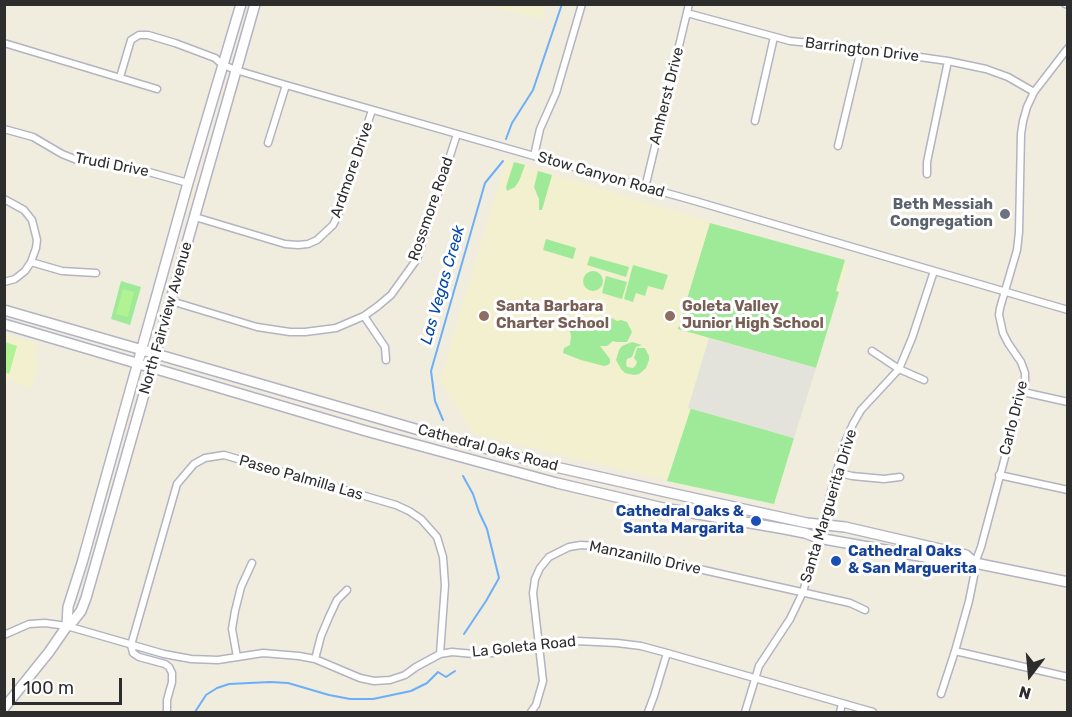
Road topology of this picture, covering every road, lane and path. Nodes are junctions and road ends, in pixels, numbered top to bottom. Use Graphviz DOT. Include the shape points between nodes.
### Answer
graph roads {
  1 [pos="241,4"];
  2 [pos="255,4"];
  3 [pos="582,4"];
  4 [pos="689,4"];
  5 [pos="687,13"];
  6 [pos="774,37"];
  7 [pos="4,44"];
  8 [pos="1068,48"];
  9 [pos="861,49"];
  10 [pos="948,61"];
  11 [pos="224,65"];
  12 [pos="236,70"];
  13 [pos="120,77"];
  14 [pos="286,85"];
  15 [pos="157,88"];
  16 [pos="1034,92"];
  17 [pos="372,110"];
  18 [pos="755,121"];
  19 [pos="4,129"];
  20 [pos="457,134"];
  21 [pos="268,143"];
  22 [pos="838,147"];
  23 [pos="534,156"];
  24 [pos="927,174"];
  25 [pos="188,183"];
  26 [pos="645,188"];
  27 [pos="4,199"];
  28 [pos="195,217"];
  29 [pos="32,262"];
  30 [pos="934,271"];
  31 [pos="96,273"];
  32 [pos="4,282"];
  33 [pos="1005,292"];
  34 [pos="171,302"];
  35 [pos="4,310"];
  36 [pos="1068,310"];
  37 [pos="364,316"];
  38 [pos="4,324"];
  39 [pos="142,350"];
  40 [pos="872,351"];
  41 [pos="156,354"];
  42 [pos="386,360"];
  43 [pos="138,364"];
  44 [pos="152,368"];
  45 [pos="899,369"];
  46 [pos="924,380"];
  47 [pos="1023,392"];
  48 [pos="1068,402"];
  49 [pos="836,472"];
  50 [pos="999,475"];
  51 [pos="900,477"];
  52 [pos="1068,489"];
  53 [pos="822,524"];
  54 [pos="818,538"];
  55 [pos="252,563"];
  56 [pos="975,563"];
  57 [pos="1068,582"];
  58 [pos="347,590"];
  59 [pos="803,592"];
  60 [pos="865,610"];
  61 [pos="67,626"];
  62 [pos="4,635"];
  63 [pos="539,644"];
  64 [pos="131,645"];
  65 [pos="955,651"];
  66 [pos="666,653"];
  67 [pos="440,654"];
  68 [pos="237,657"];
  69 [pos="315,659"];
  70 [pos="1068,677"];
  71 [pos="754,678"];
  72 [pos="941,694"];
  73 [pos="842,704"];
  74 [pos="4,708"];
  75 [pos="167,712"];
  76 [pos="531,712"];
  77 [pos="648,712"];
  78 [pos="745,712"];
  79 [pos="840,712"];
  80 [pos="873,712"];
  1 -- 11 [label="main road, North Fairview Avenue"];
  2 -- 12 [label="main road, North Fairview Avenue"];
  3 -- 23 [label="street"];
  4 -- 5 [label="street, Amherst Drive"];
  5 -- 6 [label="street, Barrington Drive"];
  5 -- 26 [label="street, Amherst Drive"];
  6 -- 9 [label="street, Barrington Drive"];
  6 -- 18 [label="street"];
  7 -- 13 [label="street"];
  8 -- 16 [label="street, Carlo Drive"];
  9 -- 10 [label="street, Barrington Drive"];
  9 -- 22 [label="street"];
  10 -- 16 [label="street, Barrington Drive" via="986,69"];
  10 -- 24 [label="street"];
  11 -- 12 [label="street, Stow Canyon Road"];
  11 -- 13 [label="street, Stow Canyon Road" via="215,57 139,35 129,44"];
  11 -- 25 [label="main road, North Fairview Avenue"];
  12 -- 14 [label="street, Stow Canyon Road"];
  12 -- 28 [label="main road, North Fairview Avenue"];
  13 -- 15 [label="street"];
  14 -- 17 [label="street, Stow Canyon Road"];
  14 -- 21 [label="street"];
  16 -- 33 [label="street, Carlo Drive" via="1021,134 1019,232"];
  17 -- 20 [label="street, Stow Canyon Road"];
  17 -- 28 [label="street, Ardmore Drive" via="339,213 317,240 285,244"];
  19 -- 25 [label="street, Trudi Drive" via="33,137 77,160 120,164"];
  20 -- 23 [label="street, Stow Canyon Road"];
  20 -- 37 [label="street, Rossmore Road" via="417,259 391,295"];
  23 -- 26 [label="street, Stow Canyon Road"];
  25 -- 39 [label="main road, North Fairview Avenue"];
  26 -- 30 [label="street, Stow Canyon Road"];
  27 -- 29 [label="street" via="24,210 32,220 37,240"];
  28 -- 34 [label="main road, North Fairview Avenue"];
  29 -- 31 [label="street" via="62,271"];
  29 -- 32 [label="street" via="15,279"];
  30 -- 33 [label="street, Stow Canyon Road"];
  30 -- 45 [label="street, Santa Marguerita Drive"];
  33 -- 36 [label="street, Stow Canyon Road"];
  33 -- 47 [label="street, Carlo Drive" via="1000,321 1025,373"];
  34 -- 37 [label="street, Rossmore Road" via="257,327 290,332 336,328"];
  34 -- 41 [label="main road, North Fairview Avenue"];
  35 -- 39 [label="main road, Cathedral Oaks Road"];
  37 -- 42 [label="street" via="385,347"];
  38 -- 43 [label="main road, Cathedral Oaks Road"];
  39 -- 41 [label="main road, Cathedral Oaks Road"];
  39 -- 43 [label="main road, North Fairview Avenue"];
  40 -- 45 [label="street"];
  41 -- 44 [label="main road, North Fairview Avenue"];
  41 -- 53 [label="main road, Cathedral Oaks Road" via="560,468"];
  43 -- 44 [label="main road, Cathedral Oaks Road"];
  43 -- 61 [label="main road, North Fairview Avenue" via="68,607"];
  44 -- 54 [label="main road, Cathedral Oaks Road" via="557,483"];
  44 -- 61 [label="main road, North Fairview Avenue" via="90,587 81,611"];
  45 -- 46 [label="street"];
  45 -- 49 [label="street, Santa Marguerita Drive" via="861,410"];
  47 -- 48 [label="street"];
  47 -- 50 [label="street, Carlo Drive"];
  49 -- 51 [label="street" via="885,479"];
  49 -- 53 [label="street, Santa Marguerita Drive"];
  50 -- 52 [label="street"];
  50 -- 56 [label="street, Carlo Drive"];
  53 -- 54 [label="street, Santa Marguerita Drive"];
  53 -- 56 [label="main road, Cathedral Oaks Road" via="966,555"];
  54 -- 56 [label="main road, Cathedral Oaks Road"];
  54 -- 59 [label="street, Santa Marguerita Drive"];
  55 -- 68 [label="street" via="234,611 232,629"];
  56 -- 57 [label="main road, Cathedral Oaks Road"];
  56 -- 65 [label="street, Carlo Drive"];
  58 -- 69 [label="street" via="328,616"];
  59 -- 60 [label="street, Manzanillo Drive"];
  59 -- 63 [label="street, Manzanillo Drive" via="597,546 569,547 549,557 535,579"];
  59 -- 71 [label="street, Santa Marguerita Drive"];
  61 -- 62 [label="street, La Goleta Road" via="29,624"];
  61 -- 64 [label="street, La Goleta Road"];
  61 -- 74 [label="main road, North Fairview Avenue"];
  63 -- 66 [label="street, La Goleta Road" via="598,641"];
  63 -- 67 [label="street, La Goleta Road" via="492,653"];
  63 -- 76 [label="street, Manzanillo Drive" via="543,681"];
  64 -- 67 [label="street, Paseo Palmilla Las" via="177,484 194,464 225,455 396,505 421,519 437,537 443,557"];
  64 -- 68 [label="street, La Goleta Road" via="191,659"];
  64 -- 75 [label="street" via="139,657 169,667 172,682"];
  65 -- 70 [label="street"];
  65 -- 72 [label="street, Carlo Drive"];
  66 -- 71 [label="street, La Goleta Road"];
  66 -- 77 [label="street"];
  67 -- 69 [label="street, La Goleta Road" via="405,675 374,681"];
  68 -- 69 [label="street, La Goleta Road" via="263,653"];
  71 -- 73 [label="street, La Goleta Road"];
  71 -- 78 [label="street, Santa Marguerita Drive"];
  73 -- 79 [label="street"];
  73 -- 80 [label="street, La Goleta Road"];
}
